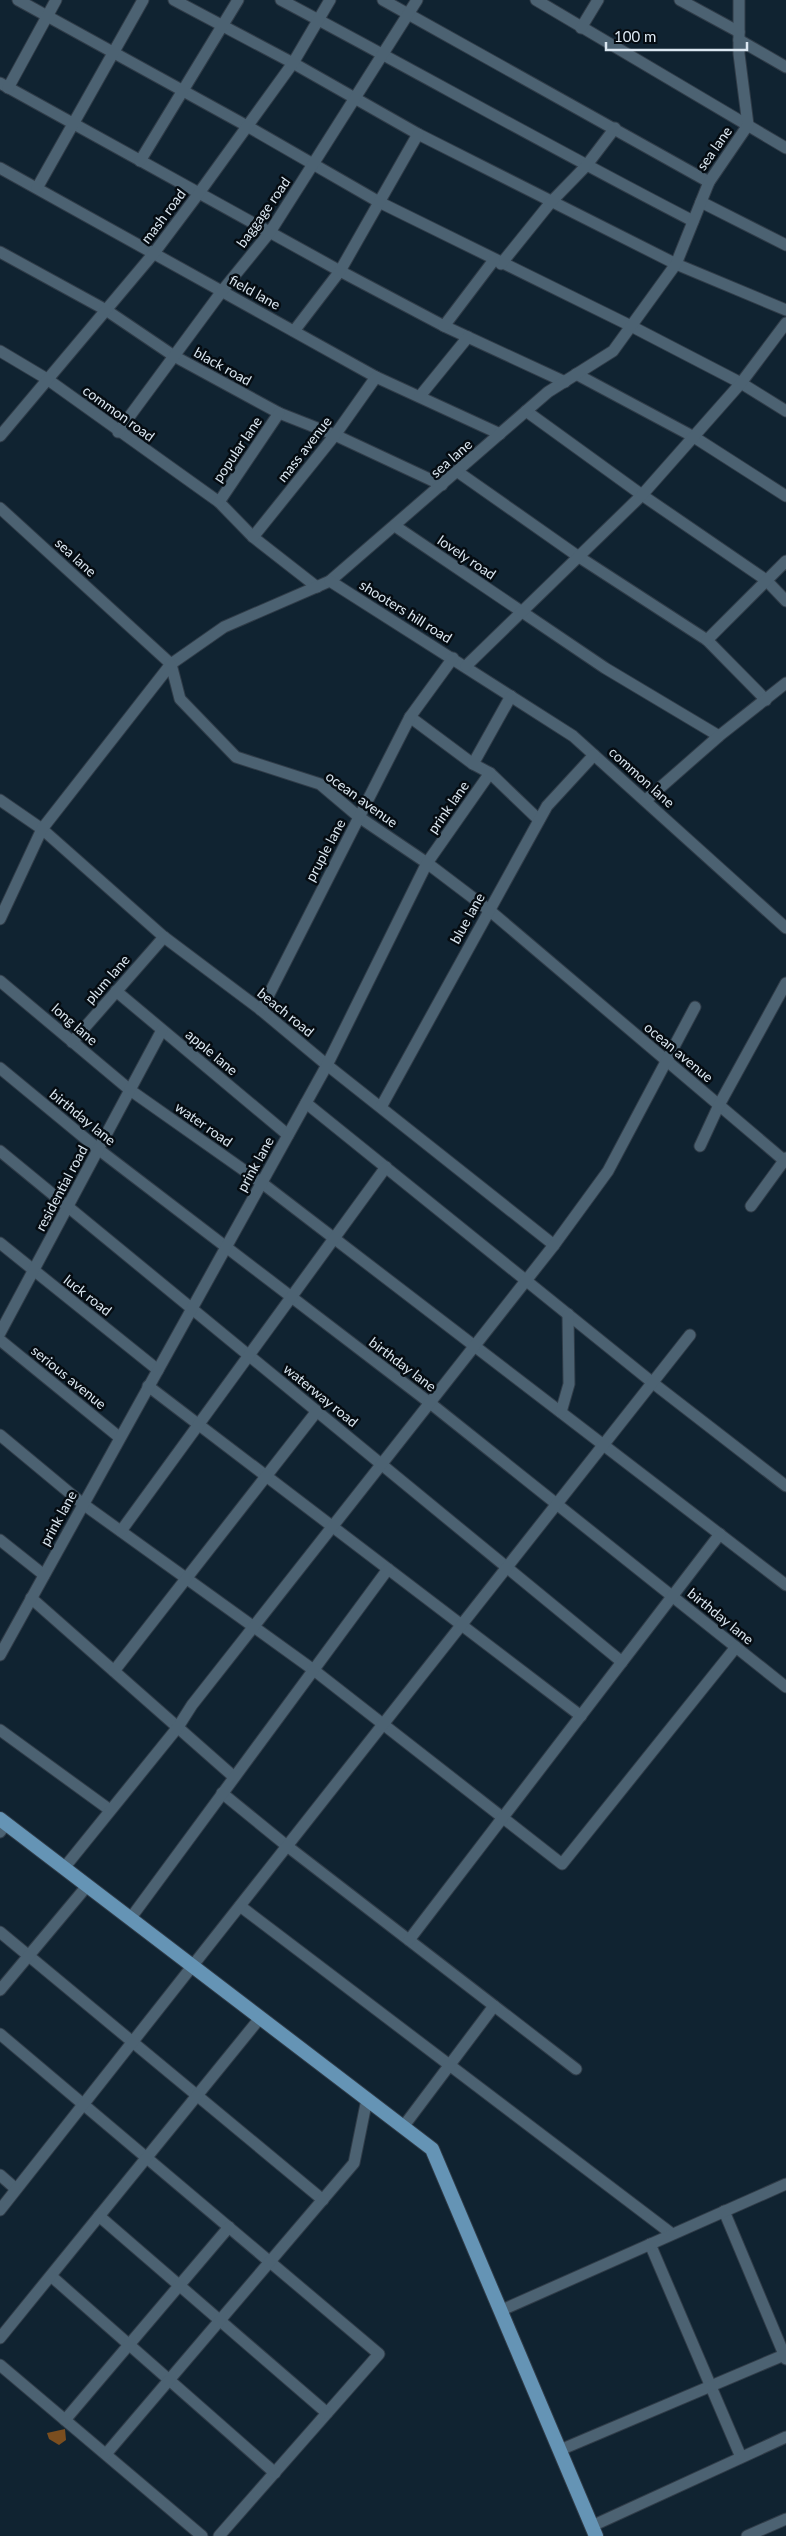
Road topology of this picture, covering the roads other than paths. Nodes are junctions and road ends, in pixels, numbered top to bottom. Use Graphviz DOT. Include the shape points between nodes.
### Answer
graph roads {
  1 [pos="18,0"];
  2 [pos="56,0"];
  3 [pos="143,0"];
  4 [pos="174,0"];
  5 [pos="238,0"];
  6 [pos="281,0"];
  7 [pos="330,0"];
  8 [pos="383,0"];
  9 [pos="417,0"];
  10 [pos="536,0"];
  11 [pos="598,0"];
  12 [pos="680,0"];
  13 [pos="739,0"];
  14 [pos="408,14"];
  15 [pos="47,16"];
  16 [pos="318,20"];
  17 [pos="222,27"];
  18 [pos="581,28"];
  19 [pos="739,36"];
  20 [pos="113,53"];
  21 [pos="383,54"];
  22 [pos="293,63"];
  23 [pos="785,65"];
  24 [pos="4,86"];
  25 [pos="183,91"];
  26 [pos="354,98"];
  27 [pos="72,123"];
  28 [pos="748,125"];
  29 [pos="247,126"];
  30 [pos="616,128"];
  31 [pos="418,134"];
  32 [pos="786,148"];
  33 [pos="140,160"];
  34 [pos="314,165"];
  35 [pos="586,166"];
  36 [pos="0,168"];
  37 [pos="709,182"];
  38 [pos="37,188"];
  39 [pos="199,193"];
  40 [pos="378,202"];
  41 [pos="551,202"];
  42 [pos="701,202"];
  43 [pos="693,221"];
  44 [pos="270,232"];
  45 [pos="786,245"];
  46 [pos="0,252"];
  47 [pos="154,253"];
  48 [pos="497,262"];
  49 [pos="676,264"];
  50 [pos="340,271"];
  51 [pos="222,291"];
  52 [pos="106,310"];
  53 [pos="786,310"];
  54 [pos="786,323"];
  55 [pos="444,326"];
  56 [pos="631,326"];
  57 [pos="294,331"];
  58 [pos="468,337"];
  59 [pos="0,351"];
  60 [pos="174,356"];
  61 [pos="576,374"];
  62 [pos="376,377"];
  63 [pos="47,380"];
  64 [pos="565,382"];
  65 [pos="741,383"];
  66 [pos="420,396"];
  67 [pos="526,411"];
  68 [pos="786,411"];
  69 [pos="279,413"];
  70 [pos="118,432"];
  71 [pos="500,434"];
  72 [pos="335,435"];
  73 [pos="0,436"];
  74 [pos="694,437"];
  75 [pos="458,472"];
  76 [pos="442,485"];
  77 [pos="642,495"];
  78 [pos="786,496"];
  79 [pos="219,502"];
  80 [pos="0,508"];
  81 [pos="394,526"];
  82 [pos="252,537"];
  83 [pos="579,557"];
  84 [pos="786,561"];
  85 [pos="766,580"];
  86 [pos="330,581"];
  87 [pos="317,587"];
  88 [pos="786,601"];
  89 [pos="522,612"];
  90 [pos="707,640"];
  91 [pos="453,658"];
  92 [pos="171,664"];
  93 [pos="466,666"];
  94 [pos="786,683"];
  95 [pos="511,696"];
  96 [pos="766,700"];
  97 [pos="410,717"];
  98 [pos="719,736"];
  99 [pos="594,755"];
  100 [pos="473,764"];
  101 [pos="490,773"];
  102 [pos="0,800"];
  103 [pos="646,800"];
  104 [pos="359,817"];
  105 [pos="539,820"];
  106 [pos="42,830"];
  107 [pos="427,863"];
  108 [pos="489,910"];
  109 [pos="0,919"];
  110 [pos="786,928"];
  111 [pos="164,937"];
  112 [pos="0,981"];
  113 [pos="786,983"];
  114 [pos="116,991"];
  115 [pos="695,1007"];
  116 [pos="261,1010"];
  117 [pos="162,1030"];
  118 [pos="72,1042"];
  119 [pos="666,1061"];
  120 [pos="327,1065"];
  121 [pos="0,1068"];
  122 [pos="130,1090"];
  123 [pos="306,1103"];
  124 [pos="719,1105"];
  125 [pos="381,1107"];
  126 [pos="288,1135"];
  127 [pos="700,1146"];
  128 [pos="98,1149"];
  129 [pos="0,1151"];
  130 [pos="786,1160"];
  131 [pos="386,1167"];
  132 [pos="262,1182"];
  133 [pos="68,1206"];
  134 [pos="751,1206"];
  135 [pos="334,1238"];
  136 [pos="0,1243"];
  137 [pos="554,1245"];
  138 [pos="227,1248"];
  139 [pos="33,1271"];
  140 [pos="526,1281"];
  141 [pos="291,1297"];
  142 [pos="193,1309"];
  143 [pos="568,1314"];
  144 [pos="0,1333"];
  145 [pos="690,1335"];
  146 [pos="0,1340"];
  147 [pos="475,1346"];
  148 [pos="249,1356"];
  149 [pos="158,1370"];
  150 [pos="653,1383"];
  151 [pos="148,1386"];
  152 [pos="430,1403"];
  153 [pos="317,1411"];
  154 [pos="561,1412"];
  155 [pos="198,1425"];
  156 [pos="0,1435"];
  157 [pos="120,1437"];
  158 [pos="604,1445"];
  159 [pos="382,1464"];
  160 [pos="266,1476"];
  161 [pos="786,1486"];
  162 [pos="84,1504"];
  163 [pos="557,1504"];
  164 [pos="332,1527"];
  165 [pos="121,1531"];
  166 [pos="720,1534"];
  167 [pos="0,1540"];
  168 [pos="508,1568"];
  169 [pos="388,1569"];
  170 [pos="44,1575"];
  171 [pos="186,1578"];
  172 [pos="786,1585"];
  173 [pos="672,1596"];
  174 [pos="31,1598"];
  175 [pos="462,1624"];
  176 [pos="254,1626"];
  177 [pos="736,1647"];
  178 [pos="0,1653"];
  179 [pos="622,1662"];
  180 [pos="315,1670"];
  181 [pos="114,1671"];
  182 [pos="786,1687"];
  183 [pos="581,1716"];
  184 [pos="384,1724"];
  185 [pos="178,1727"];
  186 [pos="0,1730"];
  187 [pos="234,1777"];
  188 [pos="222,1793"];
  189 [pos="110,1810"];
  190 [pos="503,1818"];
  191 [pos="2,1825"];
  192 [pos="287,1846"];
  193 [pos="64,1868"];
  194 [pos="87,1886"];
  195 [pos="240,1906"];
  196 [pos="130,1919"];
  197 [pos="0,1932"];
  198 [pos="409,1940"];
  199 [pos="29,1956"];
  200 [pos="192,1967"];
  201 [pos="0,1990"];
  202 [pos="494,2006"];
  203 [pos="260,2018"];
  204 [pos="0,2034"];
  205 [pos="133,2042"];
  206 [pos="450,2065"];
  207 [pos="576,2069"];
  208 [pos="197,2095"];
  209 [pos="367,2099"];
  210 [pos="84,2104"];
  211 [pos="403,2127"];
  212 [pos="146,2158"];
  213 [pos="0,2175"];
  214 [pos="786,2184"];
  215 [pos="16,2190"];
  216 [pos="323,2200"];
  217 [pos="0,2210"];
  218 [pos="724,2211"];
  219 [pos="100,2216"];
  220 [pos="229,2228"];
  221 [pos="672,2234"];
  222 [pos="650,2244"];
  223 [pos="270,2262"];
  224 [pos="51,2276"];
  225 [pos="180,2285"];
  226 [pos="502,2310"];
  227 [pos="220,2320"];
  228 [pos="0,2338"];
  229 [pos="129,2344"];
  230 [pos="785,2357"];
  231 [pos="0,2365"];
  232 [pos="169,2380"];
  233 [pos="711,2386"];
  234 [pos="327,2413"];
  235 [pos="64,2420"];
  236 [pos="786,2437"];
  237 [pos="560,2450"];
  238 [pos="106,2454"];
  239 [pos="742,2457"];
  240 [pos="275,2472"];
  241 [pos="786,2519"];
  242 [pos="594,2531"];
  243 [pos="202,2536"];
  244 [pos="219,2536"];
  245 [pos="747,2536"];
  1 -- 15 [label="street"];
  2 -- 15 [label="street"];
  3 -- 20 [label="street"];
  4 -- 17 [label="street"];
  5 -- 17 [label="street"];
  6 -- 16 [label="street"];
  7 -- 16 [label="street, mash road"];
  8 -- 14 [label="street"];
  9 -- 14 [label="street, baggage road"];
  10 -- 18 [label="street"];
  11 -- 18 [label="street"];
  12 -- 19 [label="street"];
  13 -- 19 [label="street, sea lane"];
  14 -- 21 [label="street, baggage road"];
  14 -- 30 [label="street"];
  15 -- 20 [label="street"];
  15 -- 24 [label="street"];
  16 -- 21 [label="street"];
  16 -- 22 [label="street, mash road"];
  17 -- 22 [label="street"];
  17 -- 25 [label="street"];
  18 -- 28 [label="street"];
  19 -- 23 [label="street"];
  19 -- 28 [label="street, sea lane"];
  20 -- 25 [label="street"];
  20 -- 27 [label="street"];
  21 -- 26 [label="street, baggage road"];
  21 -- 35 [label="street"];
  22 -- 26 [label="street"];
  22 -- 29 [label="street, mash road"];
  24 -- 27 [label="street"];
  25 -- 29 [label="street"];
  25 -- 33 [label="street"];
  26 -- 31 [label="street"];
  26 -- 34 [label="street, baggage road"];
  27 -- 33 [label="street"];
  27 -- 38 [label="street"];
  28 -- 32 [label="street"];
  28 -- 37 [label="street, sea lane"];
  29 -- 34 [label="street"];
  29 -- 39 [label="street, mash road"];
  30 -- 35 [label="street"];
  30 -- 37 [label="street"];
  31 -- 40 [label="street"];
  31 -- 41 [label="street"];
  33 -- 39 [label="street"];
  34 -- 40 [label="street"];
  34 -- 44 [label="street, baggage road"];
  35 -- 41 [label="street"];
  35 -- 43 [label="street"];
  36 -- 38 [label="street, field lane"];
  37 -- 42 [label="street, sea lane"];
  38 -- 47 [label="street, field lane"];
  39 -- 44 [label="street"];
  39 -- 47 [label="street, mash road"];
  40 -- 48 [label="street"];
  40 -- 50 [label="street"];
  41 -- 48 [label="street"];
  41 -- 49 [label="street"];
  42 -- 43 [label="street, sea lane"];
  42 -- 45 [label="street"];
  43 -- 49 [label="street, sea lane"];
  44 -- 50 [label="street"];
  44 -- 51 [label="street, baggage road"];
  46 -- 52 [label="street, black road"];
  47 -- 51 [label="street, field lane"];
  47 -- 52 [label="street, mash road"];
  48 -- 55 [label="street"];
  48 -- 56 [label="street"];
  49 -- 53 [label="street"];
  49 -- 56 [label="street, sea lane"];
  50 -- 55 [label="street"];
  50 -- 57 [label="street"];
  51 -- 57 [label="street, field lane"];
  51 -- 60 [label="street, baggage road"];
  52 -- 60 [label="street, black road"];
  52 -- 63 [label="street, mash road"];
  54 -- 65 [label="street"];
  55 -- 58 [label="street"];
  56 -- 61 [label="street, sea lane" via="613,351"];
  56 -- 65 [label="street"];
  57 -- 62 [label="street, field lane"];
  58 -- 64 [label="street"];
  58 -- 66 [label="street"];
  59 -- 63 [label="street, common road"];
  60 -- 69 [label="street, black road"];
  60 -- 70 [label="street, baggage road"];
  61 -- 64 [label="street, sea lane"];
  61 -- 74 [label="street"];
  62 -- 66 [label="street, field lane"];
  62 -- 72 [label="street, mass avenue"];
  63 -- 70 [label="street, common road"];
  63 -- 73 [label="street, mash road"];
  64 -- 67 [label="street, sea lane"];
  65 -- 68 [label="street"];
  65 -- 74 [label="street"];
  66 -- 71 [label="street, field lane"];
  67 -- 71 [label="street, sea lane"];
  67 -- 77 [label="street"];
  69 -- 72 [label="street, black road"];
  69 -- 79 [label="street, popular lane"];
  70 -- 79 [label="street, common road"];
  71 -- 75 [label="street, sea lane"];
  72 -- 76 [label="street, black road"];
  72 -- 82 [label="street, mass avenue"];
  74 -- 77 [label="street"];
  74 -- 78 [label="street"];
  75 -- 76 [label="street, sea lane"];
  75 -- 83 [label="street"];
  76 -- 81 [label="street, sea lane"];
  77 -- 83 [label="street"];
  77 -- 85 [label="street"];
  79 -- 82 [label="street, common road"];
  80 -- 92 [label="street, sea lane"];
  81 -- 86 [label="street, sea lane"];
  81 -- 89 [label="street, lovely road"];
  82 -- 87 [label="street, common road"];
  83 -- 89 [label="street"];
  83 -- 90 [label="street"];
  84 -- 85 [label="street"];
  85 -- 88 [label="street"];
  85 -- 90 [label="street"];
  86 -- 87 [label="street, sea lane"];
  86 -- 91 [label="street, shooters hill road"];
  87 -- 92 [label="street, sea lane" via="224,627"];
  89 -- 93 [label="street"];
  89 -- 98 [label="street, lovely road" via="606,668"];
  90 -- 96 [label="street"];
  91 -- 93 [label="street, shooters hill road"];
  91 -- 97 [label="street, pruple lane"];
  92 -- 104 [label="street, ocean avenue" via="180,700 236,757 320,784"];
  92 -- 106 [label="street"];
  93 -- 95 [label="street, common lane"];
  94 -- 96 [label="street"];
  95 -- 99 [label="street, common lane" via="573,736"];
  95 -- 100 [label="street, prink lane"];
  96 -- 98 [label="street"];
  97 -- 100 [label="street"];
  97 -- 104 [label="street, pruple lane"];
  98 -- 103 [label="street"];
  99 -- 103 [label="street, common lane"];
  99 -- 105 [label="street, blue lane" via="547,806"];
  100 -- 101 [label="street, prink lane"];
  101 -- 105 [label="street"];
  101 -- 107 [label="street, prink lane"];
  102 -- 106 [label="street, beach road"];
  103 -- 110 [label="street, common lane"];
  104 -- 107 [label="street, ocean avenue"];
  104 -- 116 [label="street, pruple lane"];
  105 -- 108 [label="street, blue lane"];
  106 -- 109 [label="street"];
  106 -- 111 [label="street, beach road"];
  107 -- 108 [label="street, ocean avenue"];
  107 -- 120 [label="street, prink lane"];
  108 -- 119 [label="street, ocean avenue"];
  108 -- 125 [label="street, blue lane"];
  111 -- 114 [label="street, plum lane"];
  111 -- 116 [label="street, beach road"];
  112 -- 118 [label="street, long lane"];
  113 -- 124 [label="street"];
  114 -- 117 [label="street, apple lane"];
  114 -- 118 [label="street, plum lane"];
  115 -- 119 [label="street"];
  116 -- 120 [label="street, beach road"];
  117 -- 122 [label="street, residential road"];
  117 -- 126 [label="street, apple lane"];
  118 -- 122 [label="street, long lane"];
  119 -- 124 [label="street, ocean avenue"];
  119 -- 137 [label="street" via="608,1171"];
  120 -- 123 [label="street, prink lane"];
  120 -- 125 [label="street, beach road"];
  121 -- 128 [label="street, birthday lane"];
  122 -- 128 [label="street, residential road"];
  122 -- 132 [label="street, water road"];
  123 -- 126 [label="street, prink lane"];
  123 -- 131 [label="street"];
  124 -- 127 [label="street"];
  124 -- 130 [label="street, ocean avenue"];
  125 -- 137 [label="street, beach road"];
  126 -- 132 [label="street, prink lane"];
  128 -- 133 [label="street, residential road"];
  128 -- 138 [label="street, birthday lane"];
  129 -- 133 [label="street, waterway road"];
  130 -- 134 [label="street"];
  131 -- 135 [label="street"];
  131 -- 140 [label="street"];
  132 -- 135 [label="street, water road"];
  132 -- 138 [label="street, prink lane"];
  133 -- 139 [label="street, residential road"];
  133 -- 142 [label="street, waterway road"];
  135 -- 141 [label="street"];
  135 -- 147 [label="street, water road"];
  136 -- 139 [label="street, luck road"];
  137 -- 140 [label="street"];
  138 -- 141 [label="street, birthday lane"];
  138 -- 142 [label="street, prink lane"];
  139 -- 144 [label="street, residential road"];
  139 -- 149 [label="street, luck road"];
  140 -- 143 [label="street"];
  140 -- 147 [label="street"];
  141 -- 148 [label="street"];
  141 -- 152 [label="street, birthday lane"];
  142 -- 148 [label="street, waterway road"];
  142 -- 149 [label="street, prink lane"];
  143 -- 150 [label="street"];
  143 -- 154 [label="street" via="569,1384"];
  145 -- 150 [label="street"];
  146 -- 157 [label="street, serious avenue"];
  147 -- 152 [label="street"];
  147 -- 154 [label="street, water road"];
  148 -- 153 [label="street, waterway road"];
  148 -- 155 [label="street"];
  149 -- 151 [label="street, prink lane"];
  150 -- 158 [label="street"];
  150 -- 161 [label="street"];
  151 -- 155 [label="street"];
  151 -- 157 [label="street, prink lane"];
  152 -- 159 [label="street"];
  152 -- 163 [label="street, birthday lane"];
  153 -- 159 [label="street, waterway road"];
  153 -- 160 [label="street"];
  154 -- 158 [label="street, water road"];
  155 -- 160 [label="street"];
  155 -- 165 [label="street"];
  156 -- 162 [label="street"];
  157 -- 162 [label="street, prink lane"];
  158 -- 163 [label="street"];
  158 -- 166 [label="street, water road"];
  159 -- 164 [label="street"];
  159 -- 168 [label="street, waterway road"];
  160 -- 164 [label="street"];
  160 -- 171 [label="street"];
  162 -- 165 [label="street"];
  162 -- 170 [label="street, prink lane"];
  163 -- 168 [label="street"];
  163 -- 173 [label="street, birthday lane"];
  164 -- 169 [label="street"];
  164 -- 176 [label="street"];
  165 -- 171 [label="street"];
  166 -- 172 [label="street, water road"];
  166 -- 173 [label="street"];
  167 -- 170 [label="street"];
  168 -- 175 [label="street"];
  168 -- 179 [label="street, waterway road"];
  169 -- 175 [label="street"];
  169 -- 180 [label="street"];
  170 -- 174 [label="street, prink lane"];
  171 -- 176 [label="street"];
  171 -- 181 [label="street"];
  173 -- 177 [label="street, birthday lane"];
  173 -- 179 [label="street"];
  174 -- 178 [label="street, prink lane"];
  174 -- 181 [label="street"];
  175 -- 183 [label="street"];
  175 -- 184 [label="street"];
  176 -- 180 [label="street"];
  176 -- 185 [label="street"];
  177 -- 182 [label="street, birthday lane"];
  177 -- 190 [label="street" via="562,1864"];
  179 -- 183 [label="street"];
  180 -- 184 [label="street"];
  180 -- 187 [label="street"];
  181 -- 185 [label="street"];
  183 -- 190 [label="street"];
  184 -- 190 [label="street"];
  184 -- 192 [label="street"];
  185 -- 187 [label="street"];
  185 -- 189 [label="street"];
  186 -- 189 [label="street"];
  187 -- 188 [label="street"];
  188 -- 192 [label="street"];
  188 -- 196 [label="street"];
  189 -- 193 [label="street"];
  190 -- 198 [label="street"];
  191 -- 193 [label="main road"];
  192 -- 195 [label="street"];
  192 -- 198 [label="street"];
  193 -- 194 [label="main road"];
  194 -- 196 [label="main road"];
  194 -- 199 [label="street"];
  195 -- 200 [label="street"];
  195 -- 206 [label="street"];
  196 -- 200 [label="main road"];
  197 -- 199 [label="street"];
  198 -- 202 [label="street"];
  199 -- 201 [label="street"];
  199 -- 205 [label="street"];
  200 -- 203 [label="main road"];
  200 -- 205 [label="street"];
  202 -- 206 [label="street"];
  202 -- 207 [label="street"];
  203 -- 208 [label="street"];
  203 -- 209 [label="main road"];
  204 -- 210 [label="street"];
  205 -- 208 [label="street"];
  205 -- 210 [label="street"];
  206 -- 211 [label="street"];
  206 -- 221 [label="street"];
  208 -- 212 [label="street"];
  208 -- 216 [label="street"];
  209 -- 211 [label="main road"];
  209 -- 216 [label="street" via="354,2163"];
  210 -- 212 [label="street"];
  210 -- 215 [label="street"];
  211 -- 226 [label="main road" via="432,2149"];
  212 -- 219 [label="street"];
  212 -- 220 [label="street"];
  213 -- 215 [label="street"];
  214 -- 218 [label="street"];
  215 -- 217 [label="street"];
  216 -- 223 [label="street"];
  218 -- 221 [label="street"];
  218 -- 230 [label="street"];
  219 -- 224 [label="street"];
  219 -- 225 [label="street"];
  220 -- 223 [label="street"];
  220 -- 225 [label="street"];
  221 -- 222 [label="street"];
  222 -- 226 [label="street"];
  222 -- 233 [label="street"];
  223 -- 227 [label="street"];
  223 -- 234 [label="street" via="379,2354"];
  224 -- 228 [label="street"];
  224 -- 229 [label="street"];
  225 -- 227 [label="street"];
  225 -- 229 [label="street"];
  226 -- 237 [label="main road"];
  227 -- 232 [label="street"];
  227 -- 234 [label="street"];
  229 -- 232 [label="street"];
  229 -- 235 [label="street"];
  230 -- 233 [label="street"];
  231 -- 235 [label="street"];
  232 -- 238 [label="street"];
  232 -- 240 [label="street"];
  233 -- 237 [label="street"];
  233 -- 239 [label="street"];
  234 -- 240 [label="street"];
  235 -- 238 [label="street"];
  236 -- 239 [label="street"];
  237 -- 242 [label="main road"];
  238 -- 243 [label="street"];
  239 -- 242 [label="street"];
  240 -- 244 [label="street"];
  241 -- 245 [label="street"];
}
